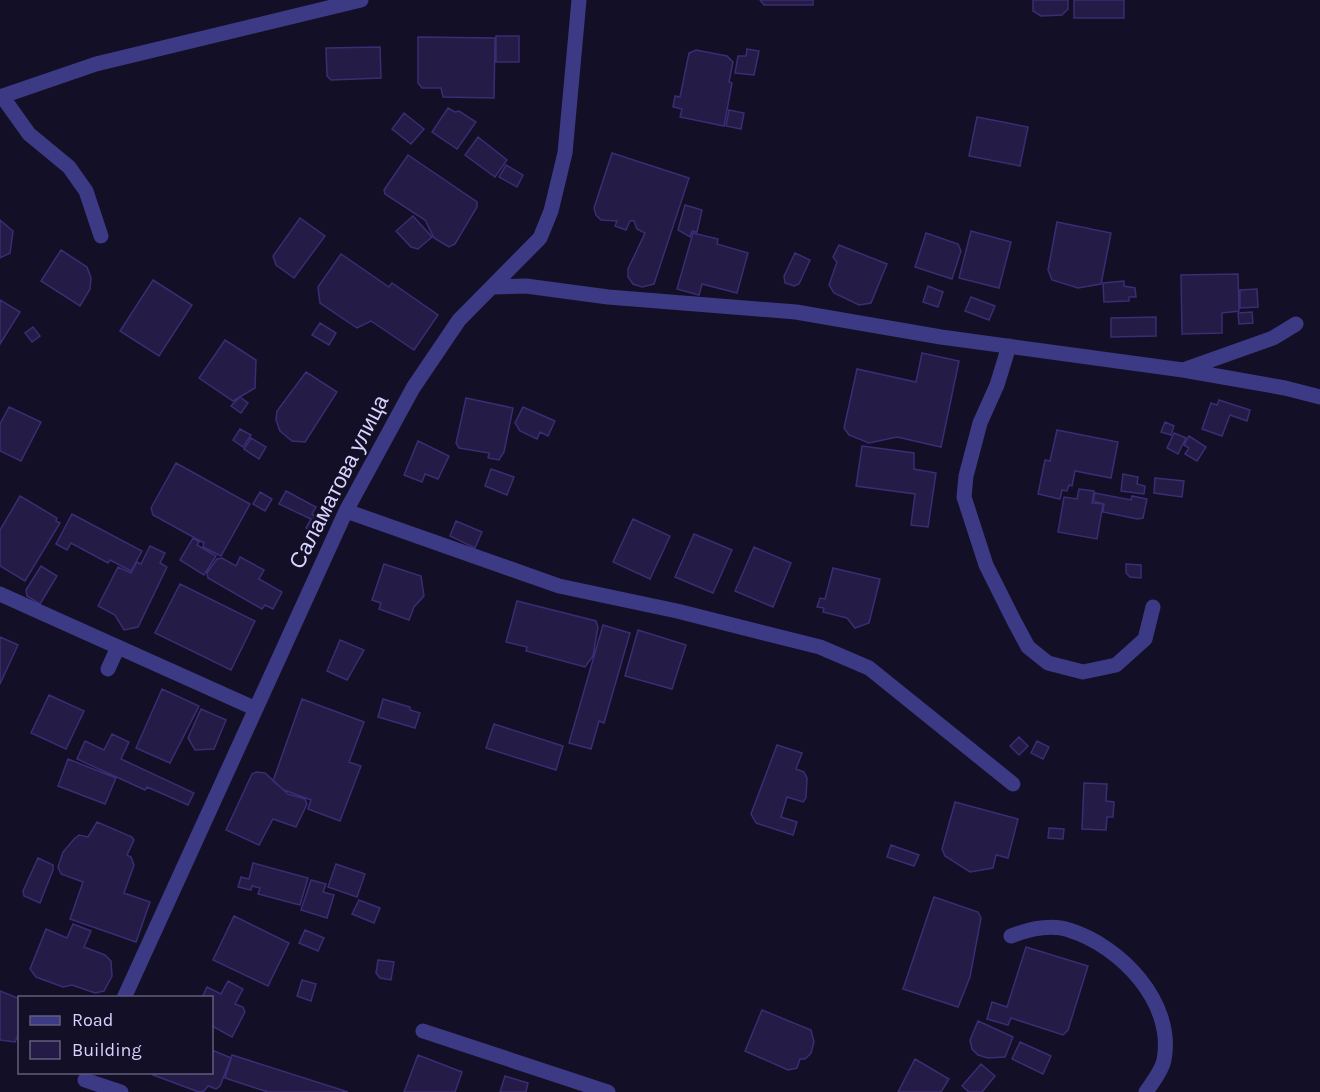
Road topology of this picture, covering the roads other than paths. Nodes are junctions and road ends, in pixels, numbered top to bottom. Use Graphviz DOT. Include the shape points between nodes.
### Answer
graph roads {
  1 [pos="362,0"];
  2 [pos="579,0"];
  3 [pos="1,96"];
  4 [pos="101,236"];
  5 [pos="493,287"];
  6 [pos="1296,324"];
  7 [pos="1009,346"];
  8 [pos="1183,370"];
  9 [pos="1320,397"];
  10 [pos="346,511"];
  11 [pos="0,594"];
  12 [pos="1153,608"];
  13 [pos="118,647"];
  14 [pos="108,669"];
  15 [pos="256,709"];
  16 [pos="1013,784"];
  17 [pos="1011,936"];
  18 [pos="125,996"];
  19 [pos="423,1031"];
  20 [pos="84,1082"];
  21 [pos="121,1092"];
  22 [pos="608,1092"];
  23 [pos="1146,1092"];
  1 -- 3 [label="street" via="96,64"];
  2 -- 5 [label="street, Саламатова улица" via="565,153 551,212 540,238"];
  3 -- 4 [label="street" via="29,134 69,167 86,191"];
  5 -- 7 [label="street" via="526,286 608,297 796,312"];
  5 -- 10 [label="street, Саламатова улица" via="459,320 413,387"];
  6 -- 8 [label="street" via="1273,338"];
  7 -- 8 [label="street"];
  7 -- 12 [label="street" via="980,423 964,497 986,565 1028,647 1048,663 1083,672 1116,665 1145,639"];
  8 -- 9 [label="street" via="1285,387"];
  10 -- 15 [label="street, Саламатова улица"];
  10 -- 16 [label="street" via="559,586 820,647 868,668"];
  11 -- 13 [label="street"];
  13 -- 14 [label="street"];
  13 -- 15 [label="street"];
  15 -- 18 [label="street, Саламатова улица"];
  17 -- 23 [label="street" via="1049,927 1068,929 1092,940 1142,981 1161,1013 1166,1040 1164,1063"];
  19 -- 22 [label="street"];
  20 -- 21 [label="street"];
}
